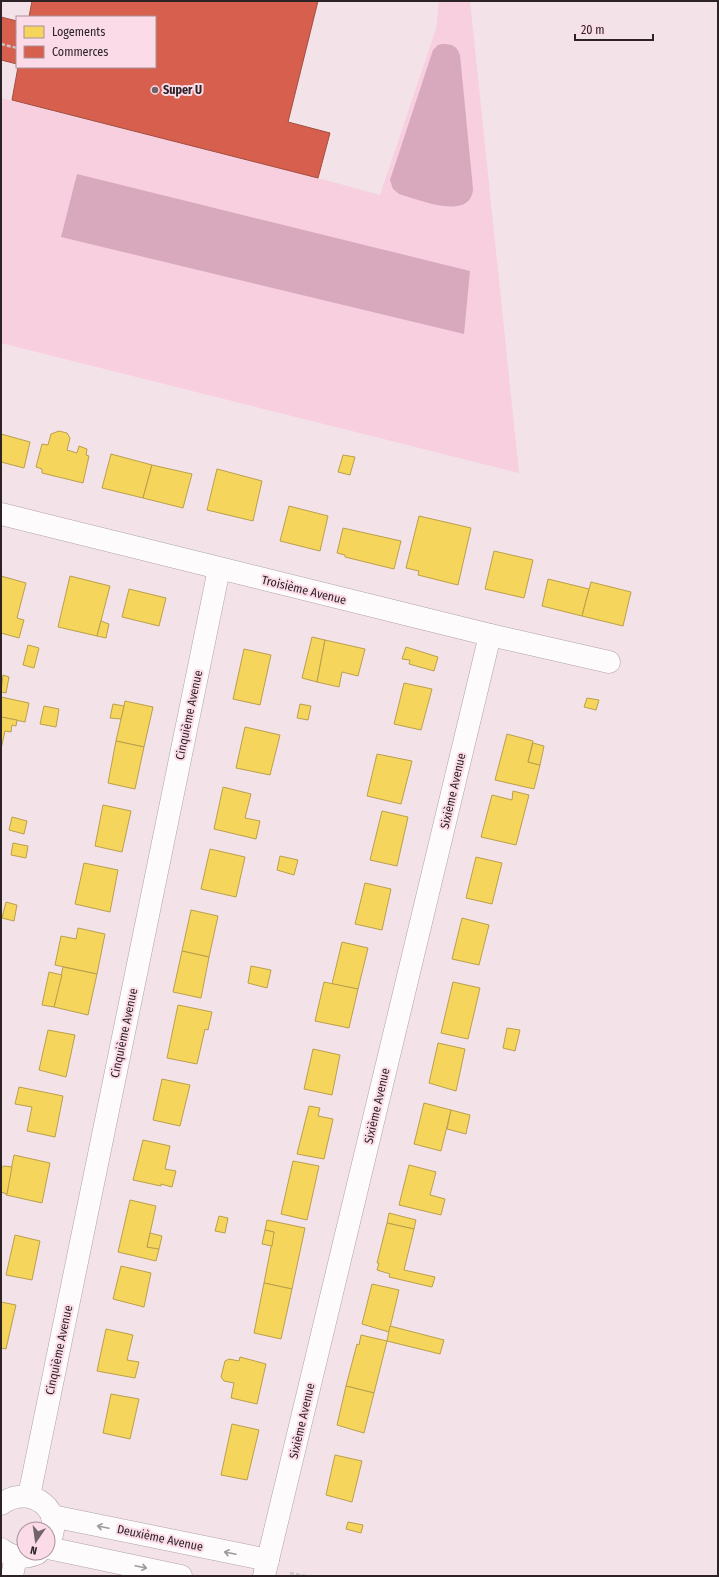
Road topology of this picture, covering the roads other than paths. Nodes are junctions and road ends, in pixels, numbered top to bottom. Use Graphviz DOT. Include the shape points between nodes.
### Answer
graph roads {
  1 [pos="1,514"];
  2 [pos="219,569"];
  3 [pos="490,635"];
  4 [pos="609,662"];
  5 [pos="29,1496"];
  6 [pos="1,1504"];
  7 [pos="52,1516"];
  8 [pos="52,1521"];
  9 [pos="56,1550"];
  10 [pos="266,1568"];
  11 [pos="181,1576"];
  1 -- 2 [label="street, Troisième Avenue"];
  2 -- 3 [label="street, Troisième Avenue"];
  2 -- 5 [label="street, Cinquième Avenue"];
  3 -- 4 [label="street, Troisième Avenue"];
  3 -- 10 [label="street, Sixième Avenue"];
  5 -- 6 [label="street" via="8,1499"];
  5 -- 7 [label="street" via="39,1500"];
  7 -- 8 [label="street"];
  10 -- 7 [label="street, Deuxième Avenue, one-way"];
  9 -- 11 [label="street, one-way"];
}
